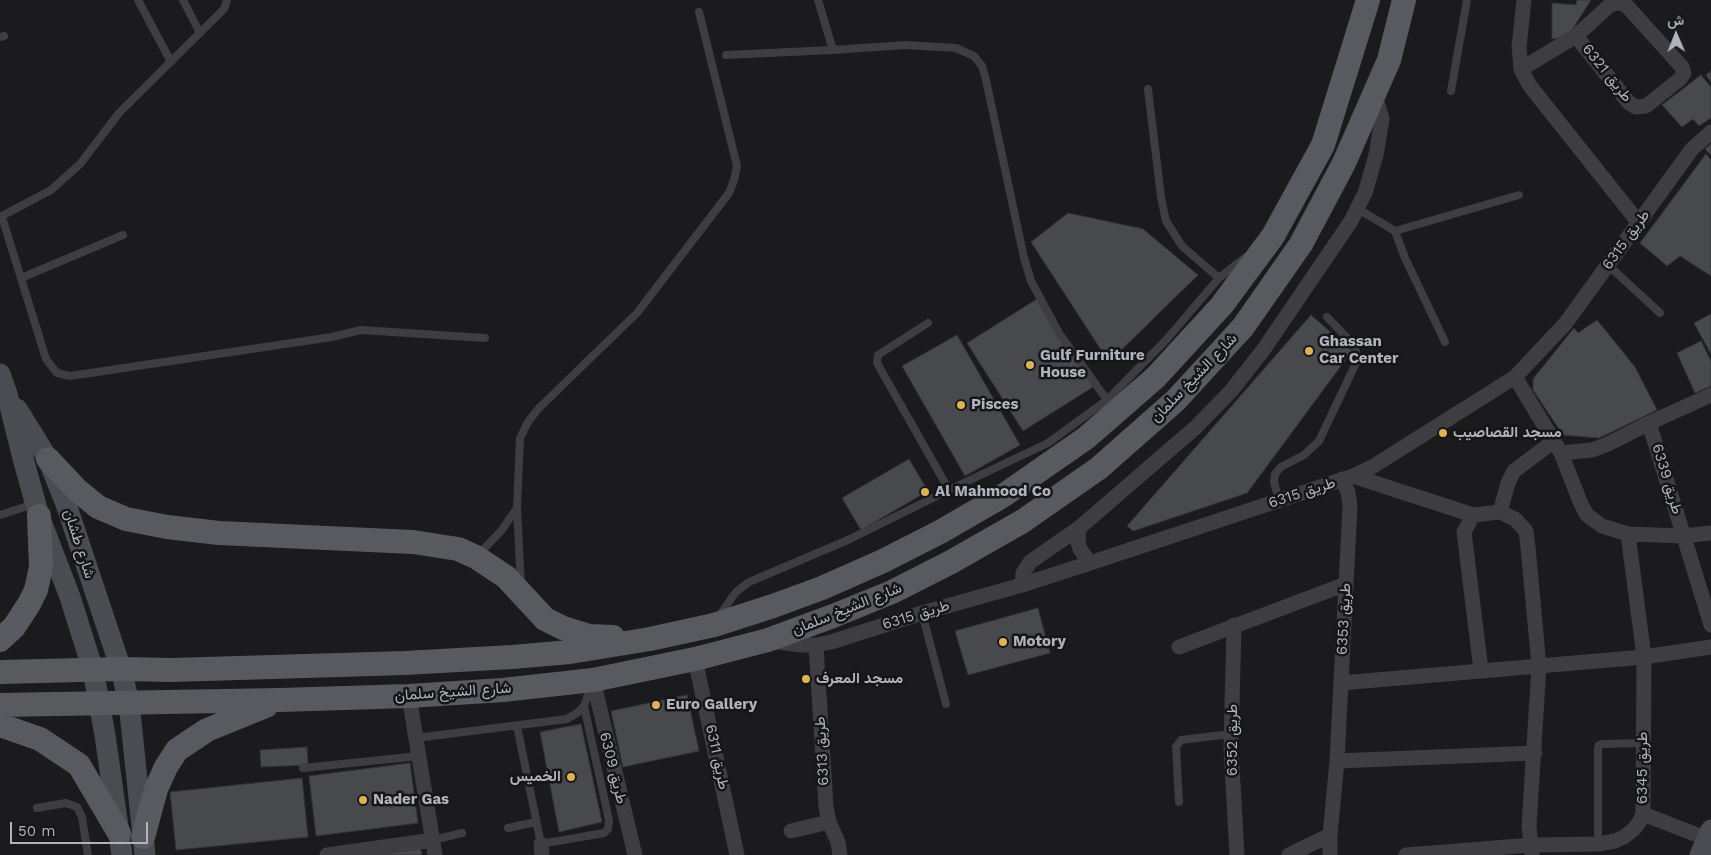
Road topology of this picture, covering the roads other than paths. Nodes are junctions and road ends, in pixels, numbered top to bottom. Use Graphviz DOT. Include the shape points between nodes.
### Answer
graph roads {
  1 [pos="138,0"];
  2 [pos="182,0"];
  3 [pos="227,0"];
  4 [pos="818,0"];
  5 [pos="1368,0"];
  6 [pos="1404,0"];
  7 [pos="1467,0"];
  8 [pos="1524,0"];
  9 [pos="699,12"];
  10 [pos="200,33"];
  11 [pos="1576,36"];
  12 [pos="833,50"];
  13 [pos="726,55"];
  14 [pos="171,62"];
  15 [pos="1521,68"];
  16 [pos="1148,89"];
  17 [pos="1451,91"];
  18 [pos="1374,92"];
  19 [pos="1711,132"];
  20 [pos="1519,195"];
  21 [pos="1358,209"];
  22 [pos="1,217"];
  23 [pos="1639,222"];
  24 [pos="1395,231"];
  25 [pos="123,235"];
  26 [pos="1273,236"];
  27 [pos="1608,265"];
  28 [pos="21,278"];
  29 [pos="1219,278"];
  30 [pos="1660,313"];
  31 [pos="1328,317"];
  32 [pos="928,323"];
  33 [pos="485,338"];
  34 [pos="1445,342"];
  35 [pos="0,374"];
  36 [pos="1515,377"];
  37 [pos="7,394"];
  38 [pos="1711,395"];
  39 [pos="1107,400"];
  40 [pos="1649,423"];
  41 [pos="1557,447"];
  42 [pos="48,459"];
  43 [pos="1348,478"];
  44 [pos="949,490"];
  45 [pos="1279,500"];
  46 [pos="517,508"];
  47 [pos="38,510"];
  48 [pos="1500,512"];
  49 [pos="0,514"];
  50 [pos="1473,515"];
  51 [pos="1079,528"];
  52 [pos="1711,533"];
  53 [pos="1628,534"];
  54 [pos="1684,536"];
  55 [pos="476,557"];
  56 [pos="1090,563"];
  57 [pos="1346,584"];
  58 [pos="1022,585"];
  59 [pos="522,596"];
  60 [pos="922,613"];
  61 [pos="714,624"];
  62 [pos="1711,624"];
  63 [pos="1234,626"];
  64 [pos="650,639"];
  65 [pos="0,640"];
  66 [pos="768,640"];
  67 [pos="816,645"];
  68 [pos="1179,647"];
  69 [pos="1711,647"];
  70 [pos="1644,657"];
  71 [pos="695,660"];
  72 [pos="1540,666"];
  73 [pos="121,669"];
  74 [pos="93,670"];
  75 [pos="1481,670"];
  76 [pos="0,672"];
  77 [pos="593,680"];
  78 [pos="1341,682"];
  79 [pos="409,696"];
  80 [pos="280,700"];
  81 [pos="100,703"];
  82 [pos="129,703"];
  83 [pos="946,704"];
  84 [pos="0,705"];
  85 [pos="584,706"];
  86 [pos="0,725"];
  87 [pos="517,726"];
  88 [pos="1231,734"];
  89 [pos="416,738"];
  90 [pos="1643,743"];
  91 [pos="1535,753"];
  92 [pos="419,756"];
  93 [pos="1336,761"];
  94 [pos="303,768"];
  95 [pos="1179,802"];
  96 [pos="37,808"];
  97 [pos="1643,814"];
  98 [pos="536,822"];
  99 [pos="829,822"];
  100 [pos="508,828"];
  101 [pos="791,832"];
  102 [pos="462,833"];
  103 [pos="1330,835"];
  104 [pos="1706,841"];
  105 [pos="121,844"];
  106 [pos="1598,844"];
  107 [pos="144,846"];
  108 [pos="434,847"];
  109 [pos="541,850"];
  110 [pos="1532,850"];
  111 [pos="88,855"];
  112 [pos="327,855"];
  113 [pos="635,855"];
  114 [pos="737,855"];
  115 [pos="840,855"];
  116 [pos="1237,855"];
  117 [pos="1289,855"];
  118 [pos="1330,855"];
  119 [pos="1406,855"];
  1 -- 14 [label="lane"];
  2 -- 10 [label="lane"];
  3 -- 10 [label="lane" via="224,9"];
  4 -- 12 [label="lane"];
  5 -- 26 [label="main road, شارع الشيخ سلمان" via="1322,145"];
  6 -- 18 [label="main road, شارع الشيخ سلمان" via="1389,60"];
  7 -- 17 [label="lane"];
  8 -- 15 [label="street" via="1519,47"];
  9 -- 46 [label="lane" via="737,166 729,194 637,314 528,422 520,438"];
  10 -- 14 [label="lane"];
  11 -- 11 [label="street, طريق 6321" via="1629,103 1636,107 1646,106 1684,73 1626,5 1610,5"];
  11 -- 15 [label="street, طريق 6321"];
  12 -- 13 [label="lane"];
  12 -- 39 [label="lane" via="905,45 956,48 974,56 982,66 1031,281 1059,332"];
  14 -- 22 [label="lane" via="120,113 80,164 51,190"];
  15 -- 23 [label="street" via="1530,86"];
  16 -- 29 [label="lane" via="1166,221 1182,246"];
  18 -- 21 [label="street" via="1382,119 1376,155"];
  18 -- 66 [label="main road, شارع الشيخ سلمان" via="1344,163 1301,244 1243,328 1176,400 1099,468 1024,521 892,592"];
  19 -- 23 [label="street, طريق 6315" via="1692,149"];
  20 -- 24 [label="lane"];
  21 -- 24 [label="lane"];
  21 -- 51 [label="street" via="1270,341 1231,391 1196,427"];
  22 -- 28 [label="lane"];
  23 -- 27 [label="street, طريق 6315"];
  24 -- 34 [label="lane"];
  25 -- 28 [label="lane"];
  26 -- 29 [label="lane"];
  26 -- 61 [label="main road, شارع الشيخ سلمان" via="1222,305 1156,377 1086,438 1012,489 883,561 797,597"];
  27 -- 30 [label="lane"];
  27 -- 36 [label="street, طريق 6315" via="1565,324"];
  28 -- 33 [label="lane" via="46,359 57,373 70,376 361,330"];
  29 -- 39 [label="lane" via="1166,340"];
  31 -- 45 [label="lane" via="1354,345 1356,364 1319,441 1275,474"];
  32 -- 44 [label="lane" via="878,355 877,363"];
  35 -- 37 [label="street, شارع طشان"];
  36 -- 41 [label="street"];
  36 -- 43 [label="street, طريق 6315" via="1372,467"];
  37 -- 42 [label="street, شارع طشان"];
  37 -- 47 [label="street, شارع طشان"];
  38 -- 40 [label="street, طريق 6339"];
  39 -- 44 [label="lane" via="1048,443"];
  40 -- 41 [label="street, طريق 6339" via="1592,450"];
  40 -- 54 [label="street, طريق 6339"];
  41 -- 48 [label="street" via="1514,471"];
  41 -- 53 [label="street" via="1588,515 1602,526"];
  42 -- 55 [label="main road" via="98,508 126,519 219,533 413,542 458,549"];
  42 -- 73 [label="street, شارع طشان"];
  43 -- 45 [label="street, طريق 6315"];
  43 -- 50 [label="street"];
  43 -- 57 [label="street, طريق 6353" via="1350,506"];
  44 -- 61 [label="lane" via="848,540 749,582 736,592"];
  45 -- 56 [label="street, طريق 6315"];
  46 -- 55 [label="lane"];
  46 -- 59 [label="lane"];
  47 -- 49 [label="lane"];
  47 -- 65 [label="main road" via="41,567 36,590 14,627"];
  47 -- 74 [label="street, شارع طشان"];
  48 -- 50 [label="street"];
  48 -- 72 [label="street" via="1515,519 1526,531"];
  50 -- 75 [label="street" via="1464,532 1464,547"];
  51 -- 56 [label="street" via="1080,549"];
  51 -- 58 [label="street" via="1030,562 1023,573"];
  52 -- 54 [label="street"];
  53 -- 54 [label="street"];
  53 -- 70 [label="street, طريق 6345"];
  54 -- 62 [label="street, طريق 6339"];
  55 -- 59 [label="main road" via="506,577"];
  56 -- 58 [label="street, طريق 6315"];
  57 -- 63 [label="street"];
  57 -- 78 [label="street, طريق 6353"];
  58 -- 60 [label="street, طريق 6315"];
  59 -- 64 [label="main road" via="545,619 563,628 590,636"];
  60 -- 67 [label="street, طريق 6315"];
  60 -- 83 [label="lane"];
  61 -- 64 [label="main road, شارع الشيخ سلمان"];
  63 -- 68 [label="street"];
  63 -- 88 [label="street, طريق 6352"];
  64 -- 73 [label="main road, شارع الشيخ سلمان" via="570,652 502,658 181,670"];
  66 -- 67 [label="street, طريق 6315"];
  66 -- 71 [label="main road, شارع الشيخ سلمان"];
  67 -- 99 [label="street, طريق 6313"];
  69 -- 70 [label="street"];
  70 -- 72 [label="street"];
  70 -- 90 [label="street, طريق 6345"];
  71 -- 77 [label="main road, شارع الشيخ سلمان"];
  71 -- 114 [label="street, طريق 6311"];
  72 -- 75 [label="street"];
  72 -- 91 [label="street"];
  73 -- 74 [label="main road, شارع الشيخ سلمان"];
  73 -- 82 [label="street, شارع طشان"];
  74 -- 76 [label="main road, شارع الشيخ سلمان"];
  74 -- 81 [label="street, شارع طشان"];
  75 -- 78 [label="street"];
  77 -- 79 [label="main road, شارع الشيخ سلمان"];
  77 -- 85 [label="lane"];
  77 -- 113 [label="street, طريق 6309"];
  78 -- 93 [label="street, طريق 6353"];
  79 -- 80 [label="main road, شارع الشيخ سلمان"];
  79 -- 89 [label="street"];
  80 -- 82 [label="main road, شارع الشيخ سلمان"];
  80 -- 107 [label="main road" via="208,730 177,750 156,789"];
  81 -- 82 [label="main road, شارع الشيخ سلمان"];
  81 -- 84 [label="main road, شارع الشيخ سلمان"];
  81 -- 105 [label="street, شارع طشان"];
  82 -- 107 [label="street, شارع طشان"];
  85 -- 87 [label="lane" via="567,719"];
  85 -- 109 [label="lane" via="610,825 604,833"];
  86 -- 105 [label="main road" via="40,739 79,765"];
  87 -- 89 [label="lane"];
  87 -- 98 [label="lane"];
  88 -- 95 [label="lane" via="1181,740 1176,747"];
  88 -- 116 [label="street, طريق 6352"];
  89 -- 92 [label="street"];
  90 -- 97 [label="street, طريق 6345"];
  90 -- 106 [label="lane" via="1599,745"];
  91 -- 93 [label="street"];
  91 -- 110 [label="street" via="1529,826"];
  92 -- 94 [label="lane"];
  92 -- 108 [label="street"];
  93 -- 103 [label="street, طريق 6353"];
  96 -- 111 [label="lane" via="66,803 76,807 82,817"];
  97 -- 104 [label="street"];
  97 -- 106 [label="street, طريق 6345" via="1634,829 1624,837"];
  98 -- 100 [label="lane"];
  98 -- 109 [label="lane"];
  99 -- 101 [label="street"];
  99 -- 115 [label="street, طريق 6313"];
  102 -- 108 [label="lane"];
  103 -- 117 [label="street"];
  103 -- 118 [label="street, طريق 6353"];
  106 -- 110 [label="street, طريق 6345"];
  108 -- 112 [label="street"];
  110 -- 119 [label="street, طريق 6345"];
}
